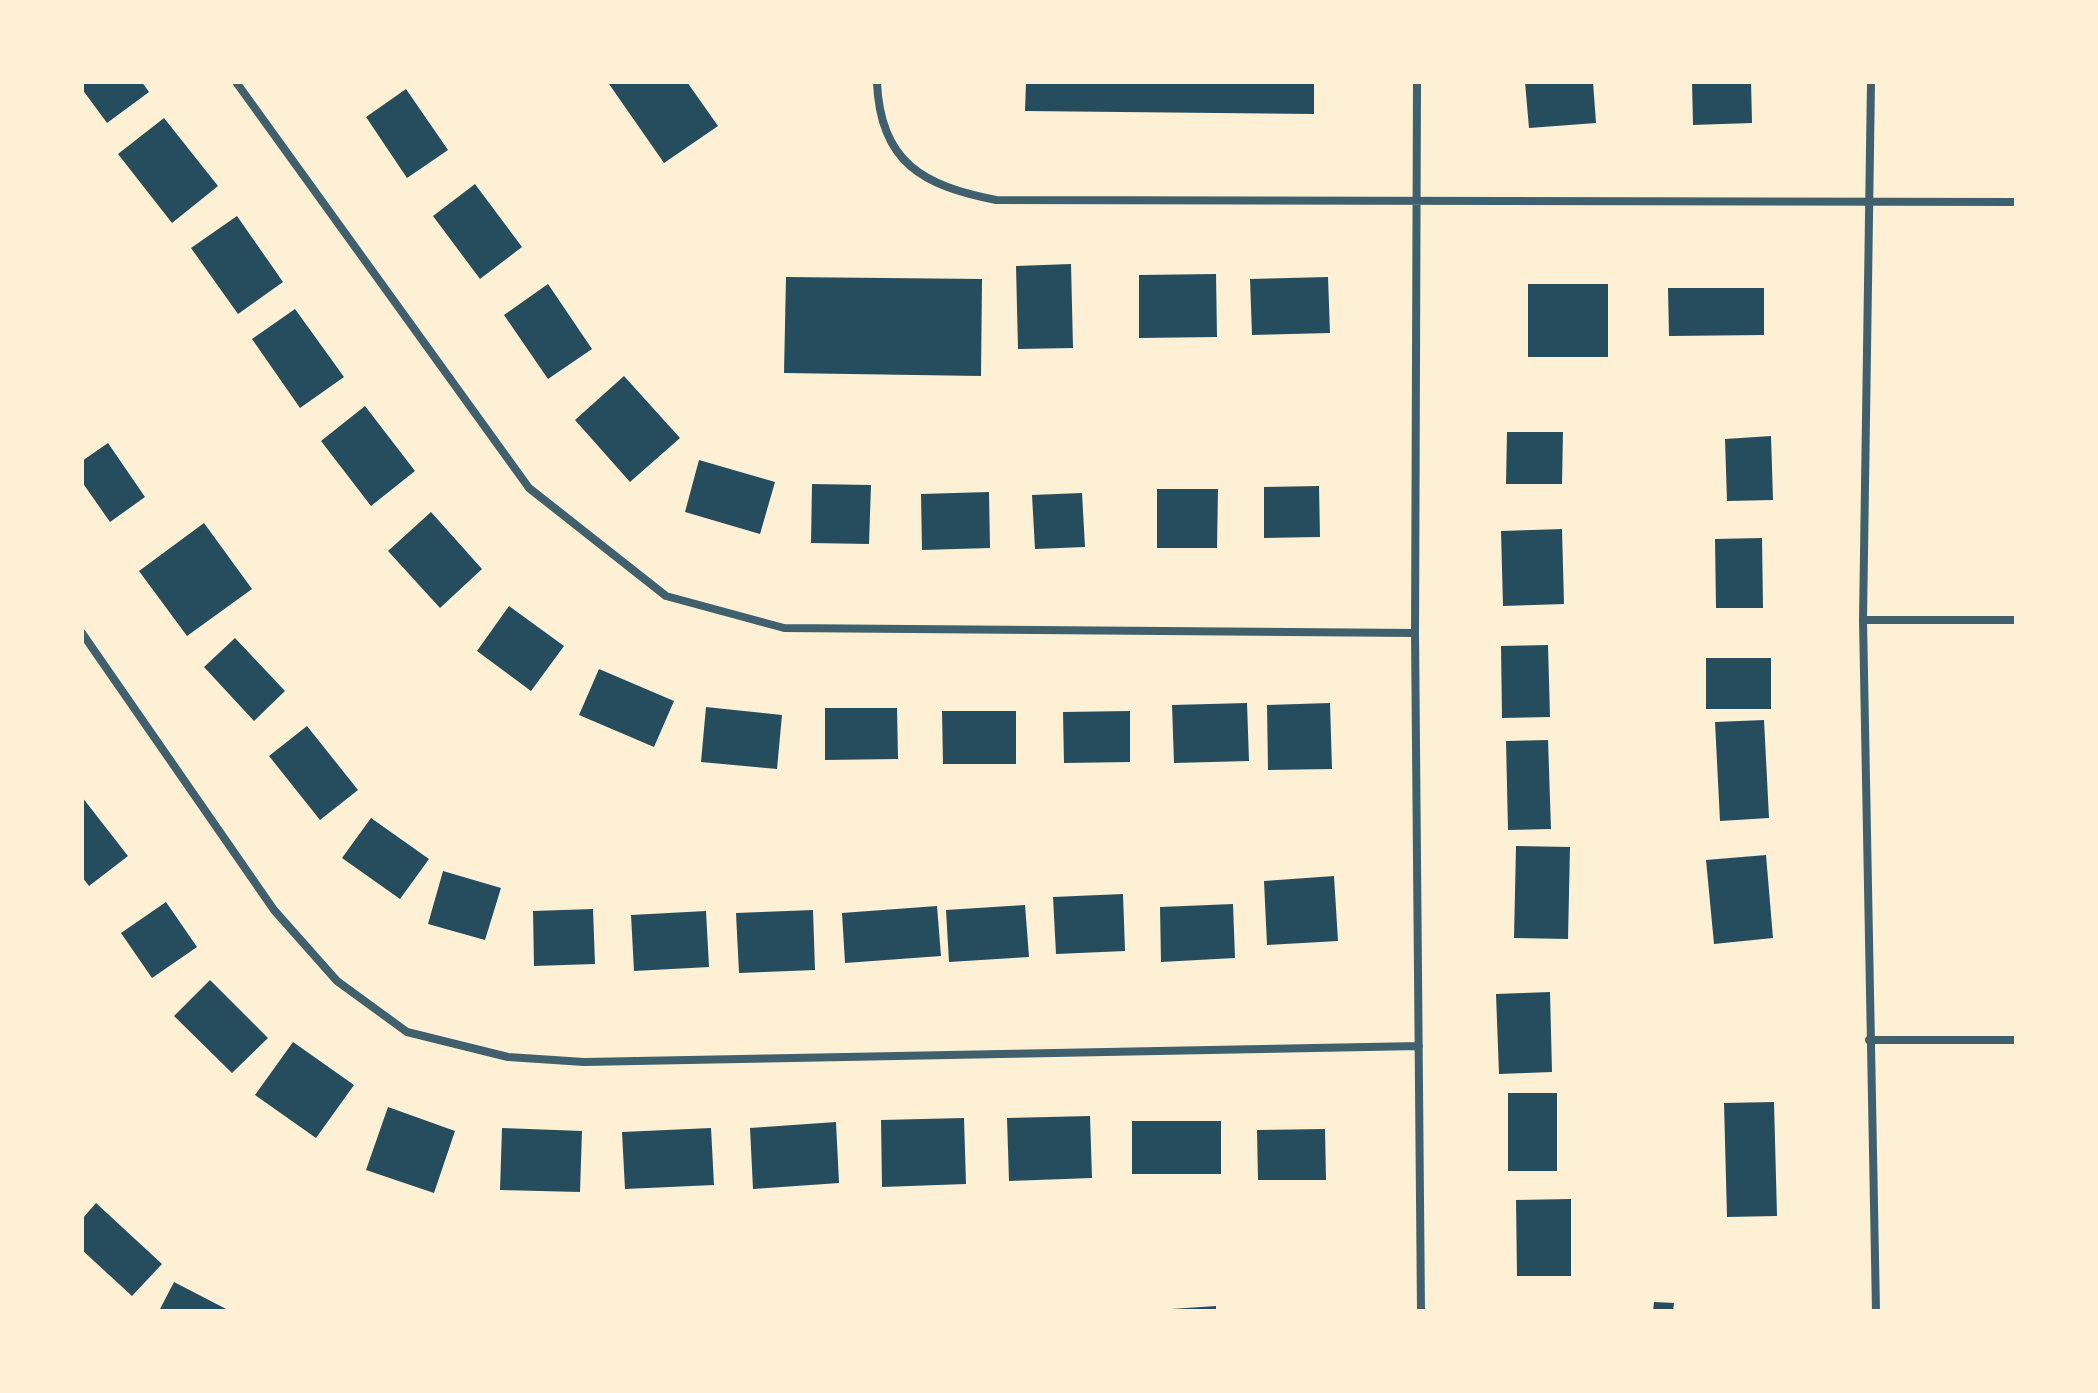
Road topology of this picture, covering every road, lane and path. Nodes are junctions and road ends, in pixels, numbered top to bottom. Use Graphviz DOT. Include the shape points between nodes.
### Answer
graph roads {
  1 [pos="236,82"];
  2 [pos="877,82"];
  3 [pos="1417,82"];
  4 [pos="1871,82"];
  5 [pos="1870,202"];
  6 [pos="2016,202"];
  7 [pos="1417,203"];
  8 [pos="1863,620"];
  9 [pos="2016,620"];
  10 [pos="82,633"];
  11 [pos="1415,633"];
  12 [pos="1869,1040"];
  13 [pos="2016,1040"];
  14 [pos="1419,1046"];
  15 [pos="1421,1311"];
  16 [pos="1876,1311"];
  1 -- 11 [label="street" via="529,488 666,596 784,628"];
  2 -- 7 [label="street" via="882,120 894,150 921,175 951,191 1041,202"];
  3 -- 7 [label="street"];
  4 -- 5 [label="street"];
  5 -- 6 [label="street"];
  5 -- 7 [label="street"];
  5 -- 8 [label="street"];
  7 -- 11 [label="street"];
  8 -- 9 [label="street"];
  8 -- 12 [label="street"];
  10 -- 14 [label="street" via="274,910 337,981 407,1032 508,1057 584,1062"];
  11 -- 14 [label="street"];
  12 -- 13 [label="street"];
  12 -- 16 [label="street"];
  14 -- 15 [label="street"];
}
